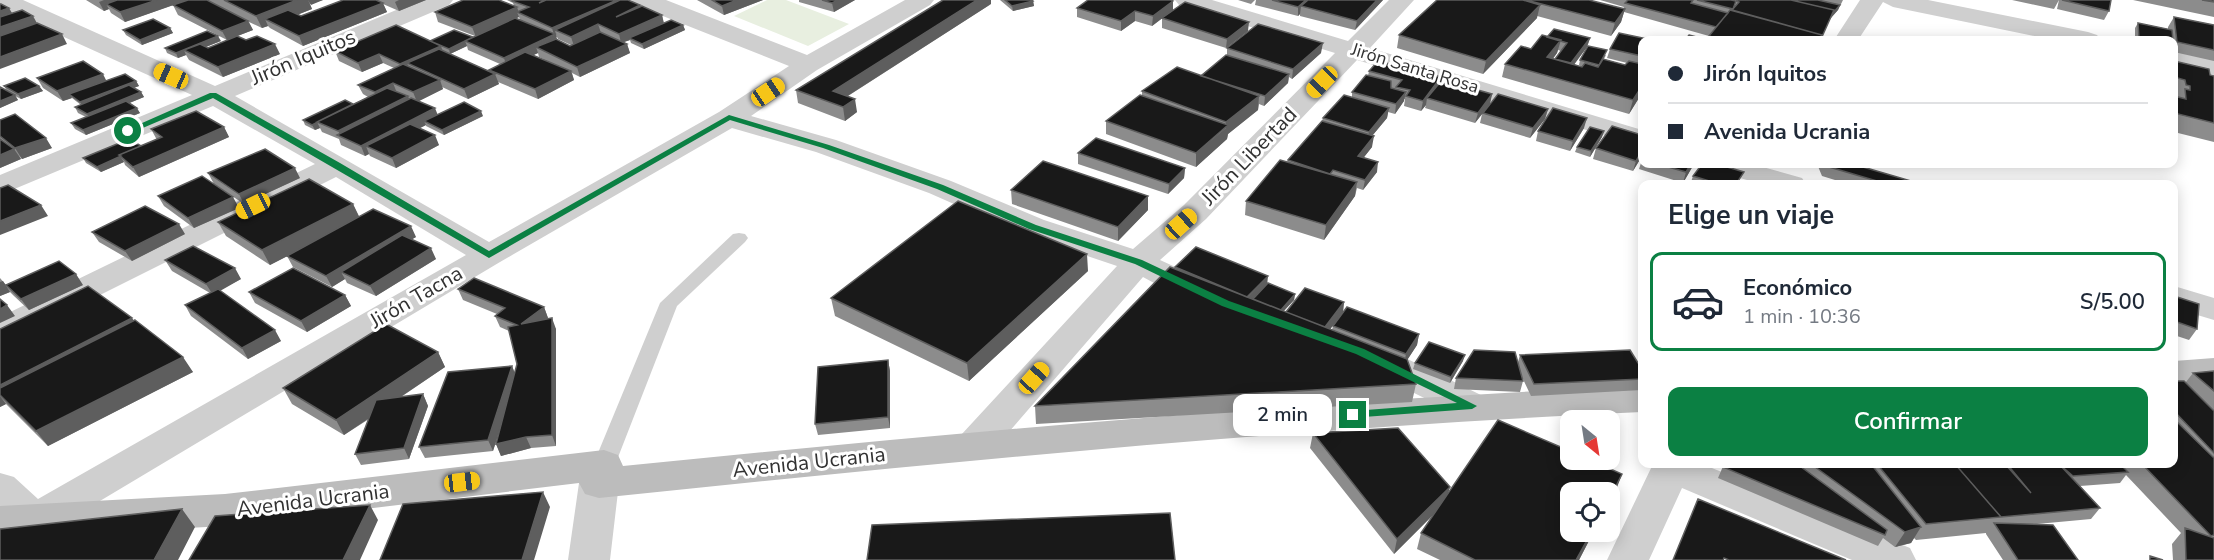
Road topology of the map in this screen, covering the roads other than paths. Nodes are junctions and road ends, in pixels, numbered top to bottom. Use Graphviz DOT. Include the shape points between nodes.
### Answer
graph roads {
  1 [pos="3,0"];
  2 [pos="441,0"];
  3 [pos="643,0"];
  4 [pos="922,0"];
  5 [pos="1187,0"];
  6 [pos="1402,0"];
  7 [pos="1872,0"];
  8 [pos="1893,0"];
  9 [pos="1849,36"];
  10 [pos="2068,36"];
  11 [pos="1353,49"];
  12 [pos="2178,59"];
  13 [pos="808,65"];
  14 [pos="2214,67"];
  15 [pos="213,95"];
  16 [pos="729,118"];
  17 [pos="1638,138"];
  18 [pos="337,165"];
  19 [pos="1738,168"];
  20 [pos="1762,174"];
  21 [pos="1779,180"];
  22 [pos="0,186"];
  23 [pos="739,238"];
  24 [pos="489,255"];
  25 [pos="1138,262"];
  26 [pos="2178,298"];
  27 [pos="1237,307"];
  28 [pos="2214,309"];
  29 [pos="0,331"];
  30 [pos="1349,348"];
  31 [pos="2214,370"];
  32 [pos="2178,373"];
  33 [pos="1638,399"];
  34 [pos="1472,406"];
  35 [pos="975,445"];
  36 [pos="1671,468"];
  37 [pos="1679,468"];
  38 [pos="601,474"];
  39 [pos="0,488"];
  40 [pos="17,521"];
  41 [pos="589,560"];
  42 [pos="1628,560"];
  43 [pos="1895,560"];
  1 -- 15 [label="street"];
  2 -- 15 [label="street, Jirón Iquitos"];
  3 -- 13 [label="street"];
  4 -- 13 [label="street, Jirón Tacna"];
  5 -- 11 [label="street, Jirón Santa Rosa"];
  6 -- 11 [label="street, Jirón Libertad"];
  7 -- 9 [label="street"];
  8 -- 10 [label="street"];
  11 -- 17 [label="street, Jirón Santa Rosa"];
  11 -- 25 [label="street, Jirón Libertad" via="1195,212"];
  12 -- 14 [label="street"];
  13 -- 16 [label="street, Jirón Tacna"];
  15 -- 18 [label="street"];
  15 -- 22 [label="street, Jirón Iquitos"];
  16 -- 24 [label="street, Jirón Tacna"];
  16 -- 25 [label="street" via="826,146 940,187 1033,227"];
  18 -- 24 [label="street"];
  18 -- 29 [label="street"];
  19 -- 20 [label="street"];
  20 -- 21 [label="street"];
  23 -- 38 [label="lane" via="669,303"];
  24 -- 40 [label="street, Jirón Tacna"];
  25 -- 27 [label="street"];
  25 -- 35 [label="street, Jirón Libertad"];
  26 -- 28 [label="street"];
  30 -- 34 [label="street"];
  31 -- 32 [label="main road"];
  33 -- 34 [label="main road, Avenida Ucrania"];
  34 -- 35 [label="main road, Avenida Ucrania"];
  35 -- 38 [label="main road, Avenida Ucrania"];
  36 -- 42 [label="street"];
  37 -- 43 [label="street"];
  38 -- 40 [label="main road, Avenida Ucrania" via="225,510"];
  38 -- 41 [label="street"];
  39 -- 40 [label="street"];
}
